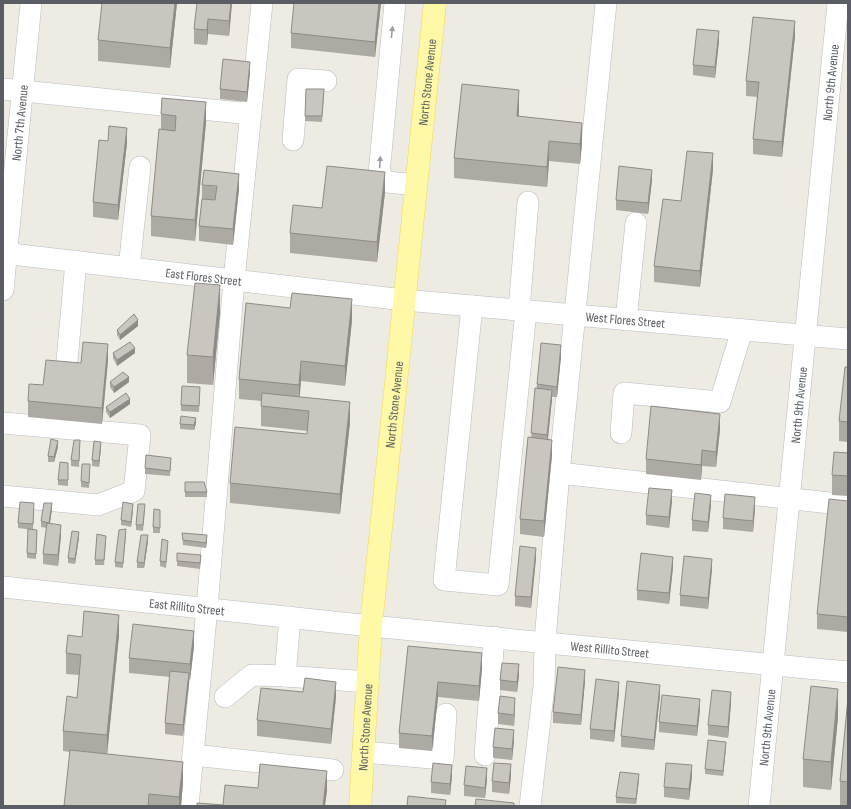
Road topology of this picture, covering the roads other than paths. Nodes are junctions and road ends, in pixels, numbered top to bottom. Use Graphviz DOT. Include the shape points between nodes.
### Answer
graph roads {
  1 [pos="31,3"];
  2 [pos="262,3"];
  3 [pos="395,3"];
  4 [pos="435,3"];
  5 [pos="606,3"];
  6 [pos="838,3"];
  7 [pos="843,3"];
  8 [pos="848,4"];
  9 [pos="326,81"];
  10 [pos="13,90"];
  11 [pos="251,114"];
  12 [pos="293,140"];
  13 [pos="140,167"];
  14 [pos="416,185"];
  15 [pos="528,202"];
  16 [pos="636,223"];
  17 [pos="5,253"];
  18 [pos="76,262"];
  19 [pos="130,268"];
  20 [pos="234,280"];
  21 [pos="3,290"];
  22 [pos="404,300"];
  23 [pos="472,306"];
  24 [pos="522,310"];
  25 [pos="575,315"];
  26 [pos="626,320"];
  27 [pos="742,330"];
  28 [pos="805,336"];
  29 [pos="848,339"];
  30 [pos="66,372"];
  31 [pos="3,423"];
  32 [pos="621,433"];
  33 [pos="559,473"];
  34 [pos="3,496"];
  35 [pos="790,500"];
  36 [pos="848,505"];
  37 [pos="3,587"];
  38 [pos="207,608"];
  39 [pos="290,617"];
  40 [pos="371,626"];
  41 [pos="494,637"];
  42 [pos="545,641"];
  43 [pos="773,664"];
  44 [pos="848,672"];
  45 [pos="285,676"];
  46 [pos="368,682"];
  47 [pos="225,697"];
  48 [pos="446,714"];
  49 [pos="364,752"];
  50 [pos="193,754"];
  51 [pos="485,755"];
  52 [pos="333,770"];
  53 [pos="188,806"];
  54 [pos="360,806"];
  55 [pos="530,806"];
  56 [pos="759,806"];
  1 -- 10 [label="street, North 7th Avenue"];
  2 -- 11 [label="street"];
  14 -- 3 [label="street, one-way" via="387,182 379,174"];
  4 -- 14 [label="main road, North Stone Avenue"];
  5 -- 25 [label="street"];
  6 -- 28 [label="street, North 9th Avenue"];
  7 -- 8 [label="street"];
  9 -- 12 [label="street" via="298,79"];
  10 -- 11 [label="street"];
  10 -- 17 [label="street, North 7th Avenue"];
  11 -- 20 [label="street"];
  13 -- 19 [label="street"];
  14 -- 22 [label="main road, North Stone Avenue"];
  15 -- 24 [label="street"];
  16 -- 26 [label="street"];
  17 -- 18 [label="street, East Flores Street"];
  17 -- 21 [label="street, North 7th Avenue"];
  18 -- 19 [label="street, East Flores Street"];
  18 -- 30 [label="street"];
  19 -- 20 [label="street, East Flores Street"];
  20 -- 22 [label="street, East Flores Street"];
  20 -- 38 [label="street"];
  22 -- 23 [label="street, West Flores Street"];
  22 -- 40 [label="main road, North Stone Avenue"];
  23 -- 24 [label="street, West Flores Street"];
  23 -- 24 [label="street" via="444,580 498,585"];
  24 -- 25 [label="street, West Flores Street"];
  25 -- 26 [label="street, West Flores Street"];
  25 -- 33 [label="street"];
  26 -- 27 [label="street, West Flores Street"];
  27 -- 28 [label="street, West Flores Street"];
  27 -- 32 [label="street" via="720,402 624,393"];
  28 -- 29 [label="street, West Flores Street"];
  28 -- 35 [label="street, North 9th Avenue"];
  31 -- 34 [label="street" via="140,436 134,491 98,506"];
  33 -- 35 [label="street"];
  33 -- 42 [label="street"];
  35 -- 36 [label="street"];
  35 -- 43 [label="street, North 9th Avenue"];
  37 -- 38 [label="street, East Rillito Street"];
  38 -- 39 [label="street, East Rillito Street"];
  38 -- 50 [label="street"];
  39 -- 40 [label="street, East Rillito Street"];
  39 -- 45 [label="street"];
  40 -- 41 [label="street, West Rillito Street"];
  40 -- 46 [label="main road, North Stone Avenue"];
  41 -- 42 [label="street, West Rillito Street"];
  41 -- 51 [label="street"];
  42 -- 43 [label="street, West Rillito Street"];
  42 -- 55 [label="street" via="544,686"];
  43 -- 44 [label="street, West Rillito Street"];
  43 -- 56 [label="street, North 9th Avenue"];
  45 -- 46 [label="street"];
  45 -- 47 [label="street" via="252,675"];
  46 -- 49 [label="main road, North Stone Avenue"];
  48 -- 49 [label="street" via="443,759"];
  49 -- 54 [label="main road, North Stone Avenue"];
  50 -- 52 [label="street"];
  50 -- 53 [label="street"];
}
